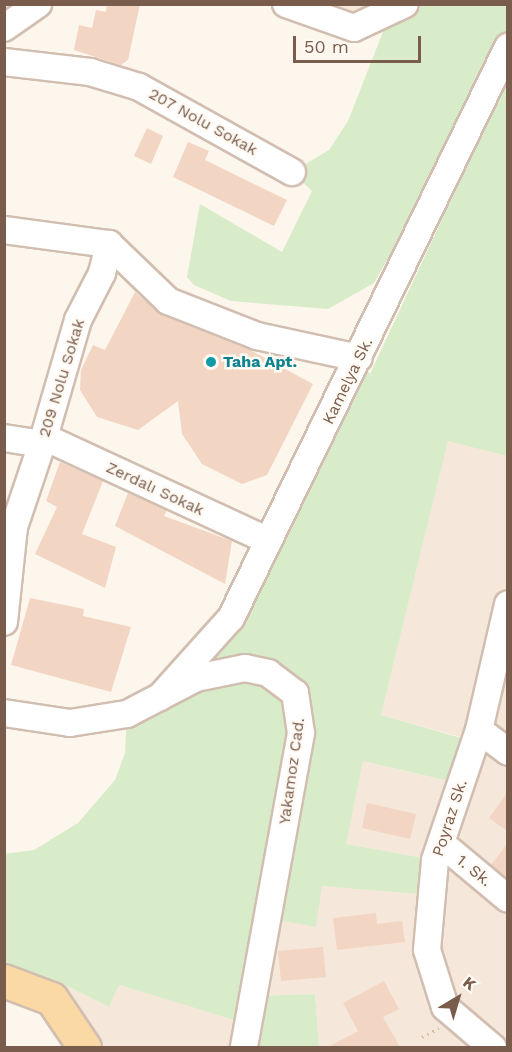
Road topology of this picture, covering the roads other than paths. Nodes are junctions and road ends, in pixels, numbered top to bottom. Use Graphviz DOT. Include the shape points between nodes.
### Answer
graph roads {
  1 [pos="38,4"];
  2 [pos="405,4"];
  3 [pos="302,8"];
  4 [pos="5,26"];
  5 [pos="507,47"];
  6 [pos="4,62"];
  7 [pos="292,172"];
  8 [pos="4,230"];
  9 [pos="109,244"];
  10 [pos="359,358"];
  11 [pos="4,438"];
  12 [pos="43,441"];
  13 [pos="267,540"];
  14 [pos="507,604"];
  15 [pos="4,622"];
  16 [pos="160,697"];
  17 [pos="4,713"];
  18 [pos="479,730"];
  19 [pos="507,752"];
  20 [pos="441,843"];
  21 [pos="507,898"];
  22 [pos="4,981"];
  23 [pos="85,1047"];
  24 [pos="244,1047"];
  25 [pos="493,1047"];
  1 -- 4 [label="street"];
  2 -- 3 [label="street" via="354,28"];
  5 -- 10 [label="street, Kamelya Sk."];
  6 -- 7 [label="street, 207 Nolu Sokak" via="120,79 153,92"];
  8 -- 9 [label="street"];
  9 -- 10 [label="street" via="168,301 257,336"];
  9 -- 12 [label="street, 209 Nolu Sokak" via="102,273 78,320"];
  10 -- 13 [label="street, Kamelya Sk."];
  11 -- 12 [label="street, 209 Nolu Sokak"];
  12 -- 13 [label="street, Zerdalı Sokak"];
  12 -- 15 [label="street" via="14,527"];
  13 -- 16 [label="street, Kamelya Sk." via="231,618"];
  14 -- 18 [label="street, Poyraz Sk."];
  16 -- 17 [label="street, Yakamoz Cad." via="127,714 70,723"];
  16 -- 24 [label="street, Yakamoz Cad." via="196,678 245,668 284,681 302,710"];
  18 -- 19 [label="street"];
  18 -- 20 [label="street, Poyraz Sk."];
  20 -- 21 [label="street, 1. Sk."];
  20 -- 25 [label="street, Poyraz Sk." via="427,950 445,1007"];
  22 -- 23 [label="main road" via="52,999"];
}
